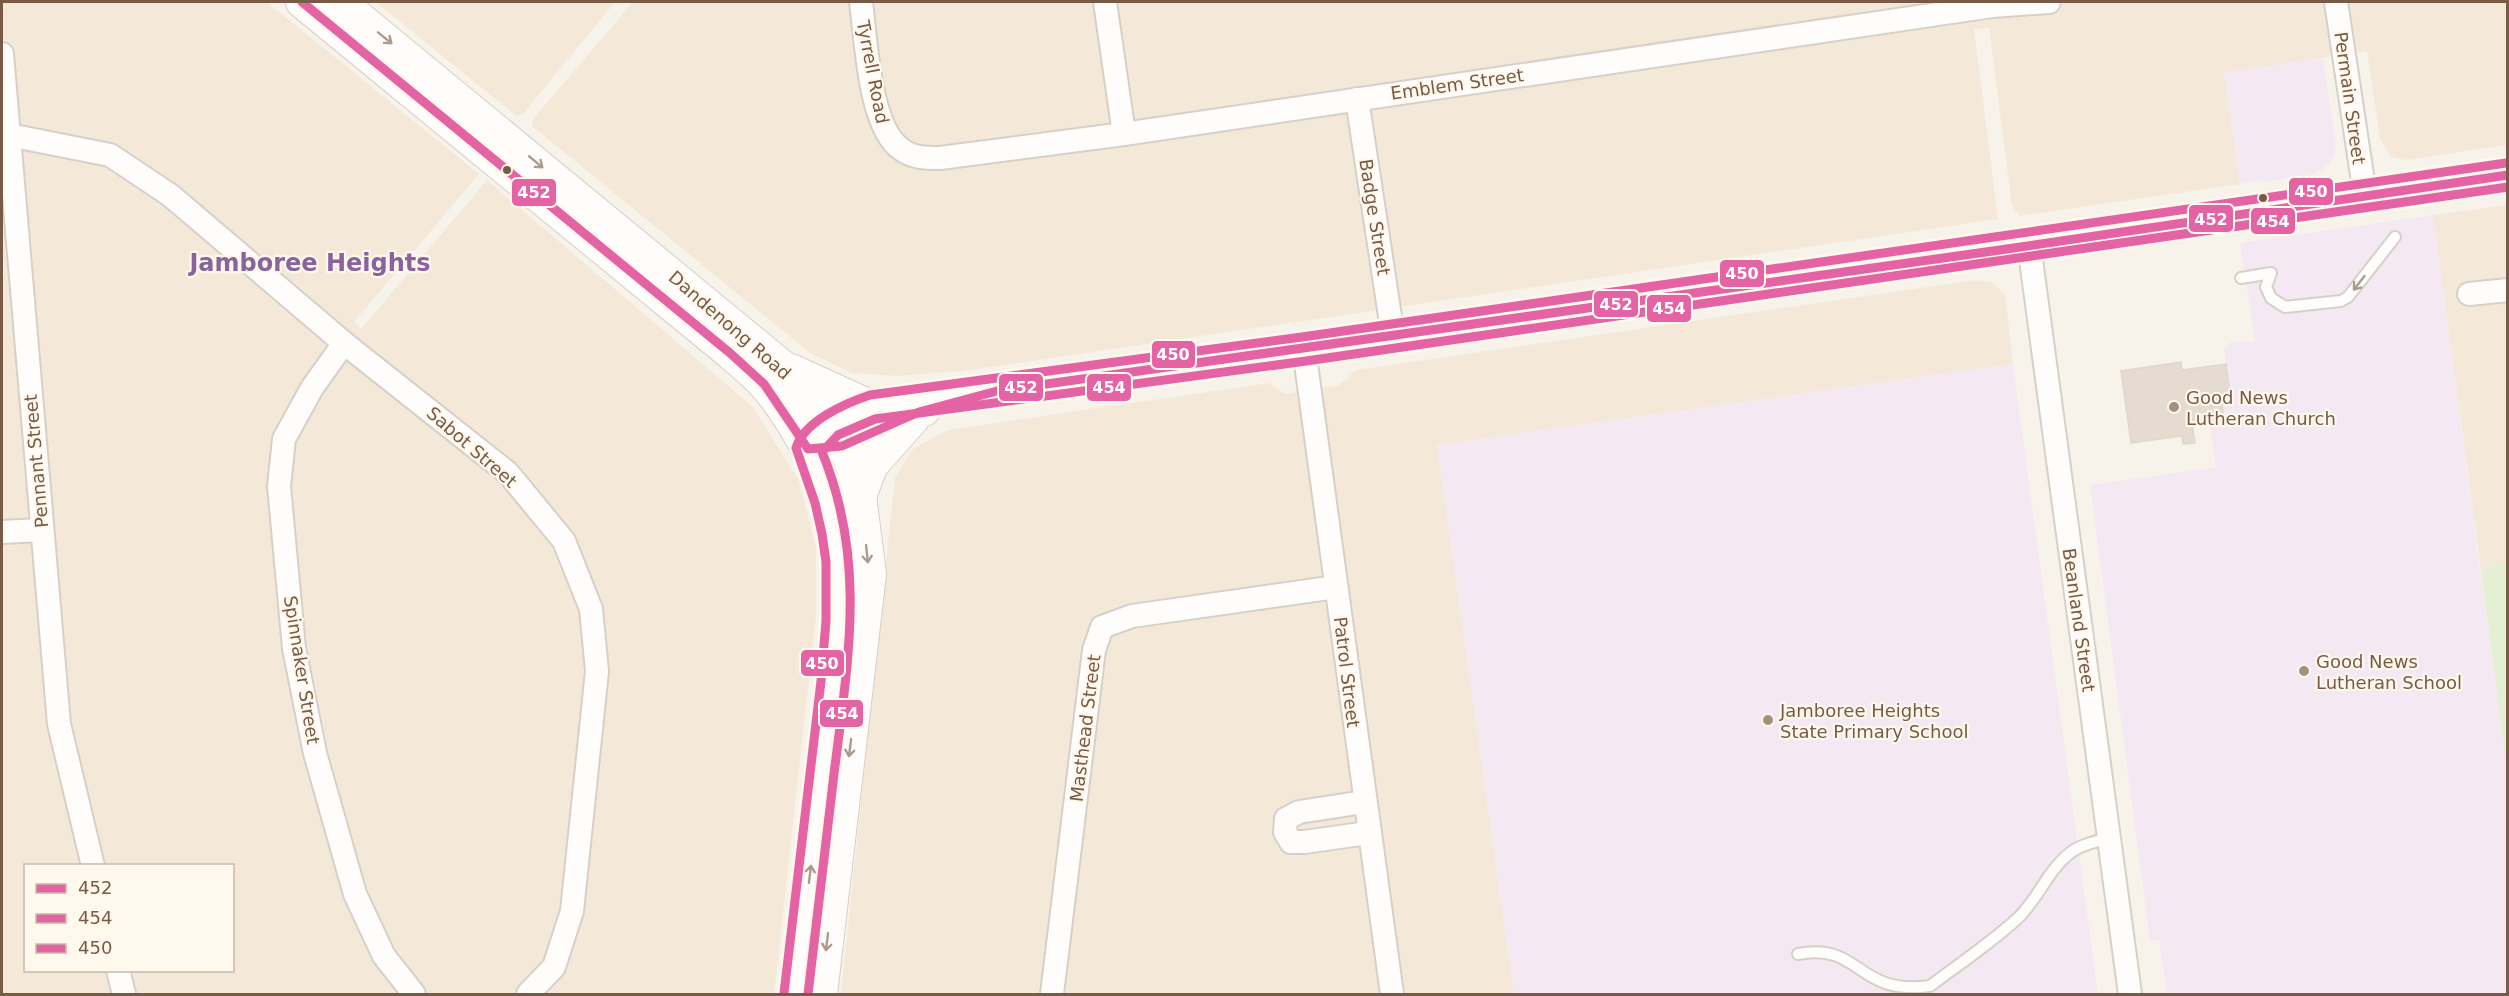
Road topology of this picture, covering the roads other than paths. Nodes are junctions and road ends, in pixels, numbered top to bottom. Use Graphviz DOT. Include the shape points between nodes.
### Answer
graph roads {
  1 [pos="302,2"];
  2 [pos="340,2"];
  3 [pos="861,2"];
  4 [pos="1105,2"];
  5 [pos="2049,2"];
  6 [pos="2336,2"];
  7 [pos="1991,4"];
  8 [pos="2,54"];
  9 [pos="1357,99"];
  10 [pos="1124,134"];
  11 [pos="9,135"];
  12 [pos="921,158"];
  13 [pos="2508,175"];
  14 [pos="2365,195"];
  15 [pos="2395,237"];
  16 [pos="2029,245"];
  17 [pos="2241,278"];
  18 [pos="2508,290"];
  19 [pos="2469,294"];
  20 [pos="1393,336"];
  21 [pos="344,343"];
  22 [pos="1304,349"];
  23 [pos="782,366"];
  24 [pos="997,390"];
  25 [pos="872,407"];
  26 [pos="920,412"];
  27 [pos="837,436"];
  28 [pos="808,449"];
  29 [pos="860,496"];
  30 [pos="41,530"];
  31 [pos="2,532"];
  32 [pos="1336,587"];
  33 [pos="1364,802"];
  34 [pos="1368,833"];
  35 [pos="2109,838"];
  36 [pos="93,864"];
  37 [pos="1798,954"];
  38 [pos="118,972"];
  39 [pos="124,994"];
  40 [pos="414,994"];
  41 [pos="528,994"];
  42 [pos="796,994"];
  43 [pos="821,994"];
  44 [pos="1052,994"];
  45 [pos="1392,994"];
  46 [pos="2130,994"];
  1 -- 28 [label="main road, Dandenong Road" via="729,353 764,384"];
  2 -- 23 [label="main road, Dandenong Road, one-way"];
  3 -- 12 [label="street, Tyrrell Road" via="877,111 884,131 900,149"];
  4 -- 10 [label="street"];
  5 -- 7 [label="street, Emblem Street"];
  6 -- 14 [label="street, Permain Street"];
  7 -- 9 [label="street, Emblem Street"];
  8 -- 11 [label="street, Pennant Street"];
  9 -- 10 [label="street, Emblem Street"];
  9 -- 20 [label="street, Badge Street"];
  10 -- 12 [label="street, Emblem Street"];
  11 -- 21 [label="street, Sabot Street" via="111,155 170,195"];
  11 -- 30 [label="street, Pennant Street"];
  13 -- 14 [label="main road"];
  14 -- 16 [label="main road"];
  15 -- 17 [label="lane, one-way" via="2341,301 2285,308 2271,298 2266,287 2271,273"];
  16 -- 20 [label="main road"];
  16 -- 35 [label="street, Beanland Street"];
  18 -- 19 [label="street"];
  20 -- 22 [label="main road"];
  21 -- 40 [label="street, Spinnaker Street" via="312,388 284,439 279,486 294,648 315,753 355,894 384,956"];
  21 -- 41 [label="street, Sabot Street" via="508,473 564,541 591,609 597,671 572,911 554,967"];
  22 -- 24 [label="main road"];
  22 -- 32 [label="street, Patrol Street"];
  23 -- 25 [label="main road"];
  23 -- 27 [label="main road, Dandenong Road"];
  24 -- 25 [label="main road"];
  24 -- 26 [label="main road"];
  25 -- 27 [label="main road"];
  26 -- 27 [label="main road"];
  26 -- 29 [label="main road" via="872,465"];
  27 -- 28 [label="main road"];
  27 -- 29 [label="main road, Dandenong Road"];
  42 -- 28 [label="main road, Dandenong Road, one-way" via="828,718 838,578 834,531"];
  29 -- 43 [label="main road, Dandenong Road, one-way" via="870,574"];
  30 -- 31 [label="street"];
  30 -- 36 [label="street, Pennant Street" via="59,724"];
  32 -- 33 [label="street, Patrol Street"];
  32 -- 44 [label="street, Masthead Street" via="1132,616 1102,627 1094,650"];
  33 -- 34 [label="street, Patrol Street"];
  33 -- 34 [label="street" via="1299,812 1286,819 1285,832 1291,842"];
  34 -- 45 [label="street, Patrol Street"];
  35 -- 37 [label="lane" via="2071,852 2009,926 1930,986 1917,991 1881,992 1838,958 1813,951"];
  35 -- 46 [label="street, Beanland Street"];
  38 -- 39 [label="street"];
}
